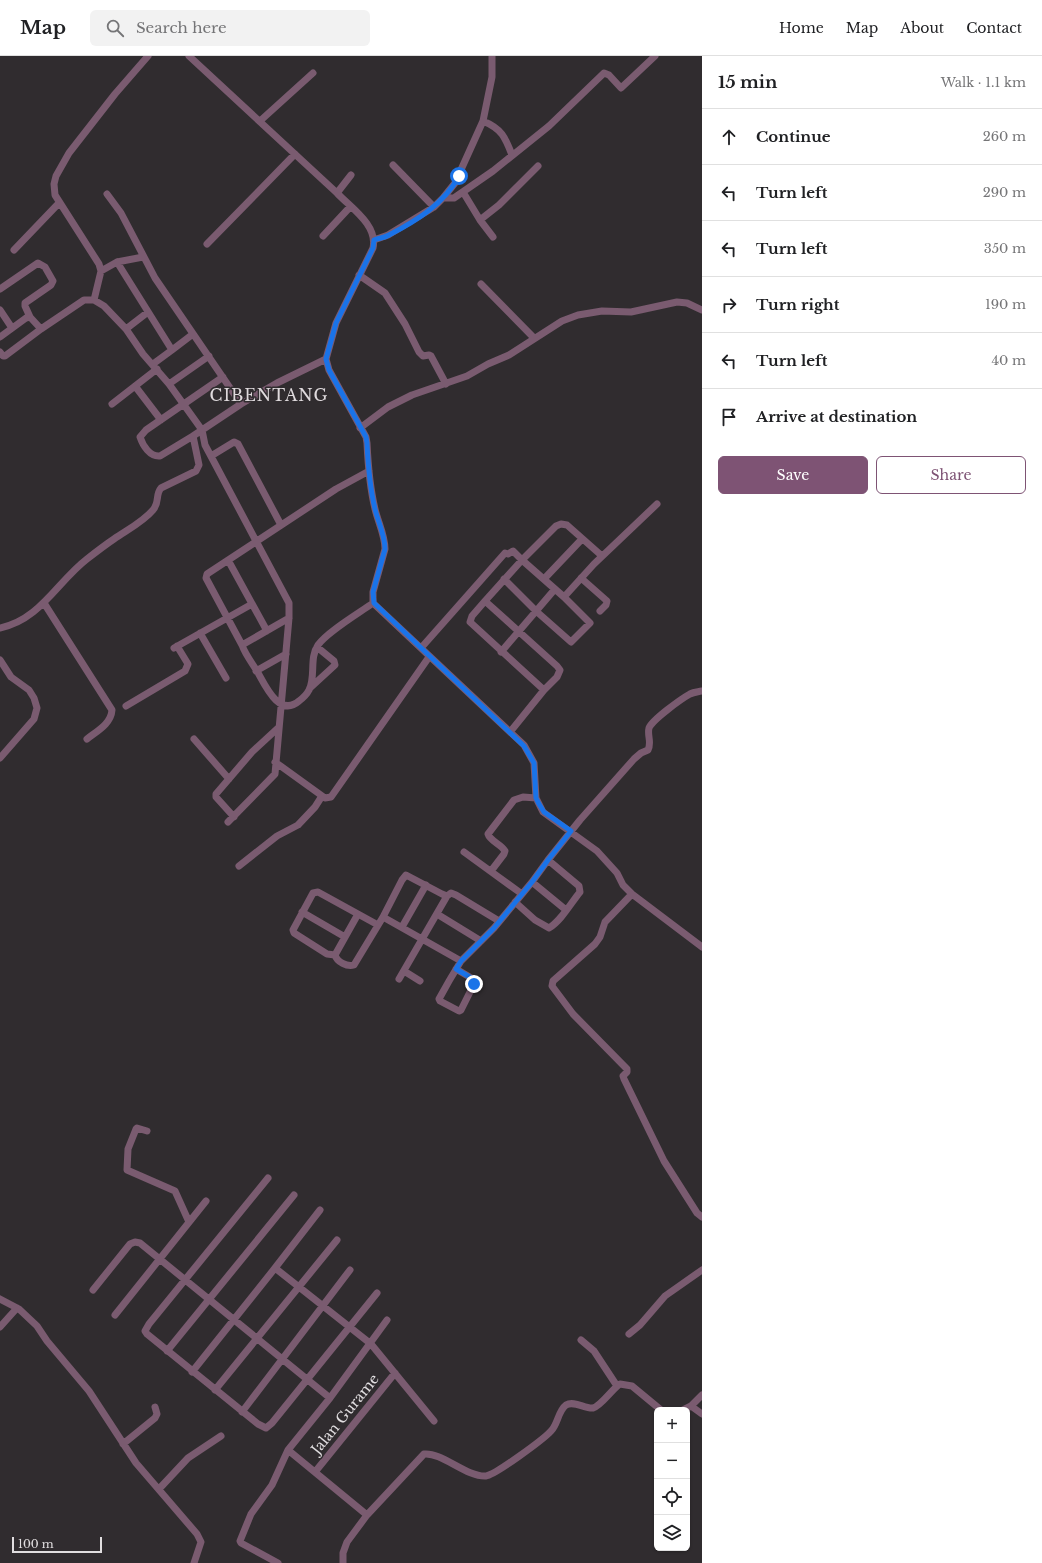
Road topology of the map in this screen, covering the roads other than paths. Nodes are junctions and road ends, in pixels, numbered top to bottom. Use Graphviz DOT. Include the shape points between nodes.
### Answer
graph roads {
  1 [pos="148,56"];
  2 [pos="189,56"];
  3 [pos="492,56"];
  4 [pos="655,56"];
  5 [pos="312,73"];
  6 [pos="260,121"];
  7 [pos="483,121"];
  8 [pos="295,154"];
  9 [pos="512,155"];
  10 [pos="393,164"];
  11 [pos="538,166"];
  12 [pos="351,175"];
  13 [pos="463,192"];
  14 [pos="107,194"];
  15 [pos="337,194"];
  16 [pos="443,198"];
  17 [pos="59,203"];
  18 [pos="350,207"];
  19 [pos="434,207"];
  20 [pos="480,220"];
  21 [pos="323,236"];
  22 [pos="493,237"];
  23 [pos="374,240"];
  24 [pos="208,244"];
  25 [pos="14,250"];
  26 [pos="143,257"];
  27 [pos="117,262"];
  28 [pos="101,271"];
  29 [pos="359,275"];
  30 [pos="482,284"];
  31 [pos="0,289"];
  32 [pos="94,300"];
  33 [pos="0,310"];
  34 [pos="702,310"];
  35 [pos="148,312"];
  36 [pos="30,317"];
  37 [pos="12,328"];
  38 [pos="41,329"];
  39 [pos="126,329"];
  40 [pos="193,334"];
  41 [pos="0,337"];
  42 [pos="534,338"];
  43 [pos="172,350"];
  44 [pos="0,352"];
  45 [pos="209,356"];
  46 [pos="326,359"];
  47 [pos="155,367"];
  48 [pos="223,377"];
  49 [pos="169,384"];
  50 [pos="446,384"];
  51 [pos="135,386"];
  52 [pos="112,404"];
  53 [pos="184,404"];
  54 [pos="241,404"];
  55 [pos="161,420"];
  56 [pos="360,428"];
  57 [pos="202,430"];
  58 [pos="193,436"];
  59 [pos="211,456"];
  60 [pos="369,471"];
  61 [pos="658,504"];
  62 [pos="281,525"];
  63 [pos="582,539"];
  64 [pos="257,541"];
  65 [pos="602,556"];
  66 [pos="228,560"];
  67 [pos="522,560"];
  68 [pos="581,578"];
  69 [pos="544,579"];
  70 [pos="504,580"];
  71 [pos="555,589"];
  72 [pos="564,597"];
  73 [pos="485,601"];
  74 [pos="44,603"];
  75 [pos="374,603"];
  76 [pos="252,604"];
  77 [pos="536,611"];
  78 [pos="600,611"];
  79 [pos="227,618"];
  80 [pos="289,618"];
  81 [pos="0,628"];
  82 [pos="267,631"];
  83 [pos="519,632"];
  84 [pos="200,633"];
  85 [pos="242,645"];
  86 [pos="317,647"];
  87 [pos="421,648"];
  88 [pos="501,652"];
  89 [pos="286,654"];
  90 [pos="429,657"];
  91 [pos="0,660"];
  92 [pos="256,671"];
  93 [pos="226,678"];
  94 [pos="310,688"];
  95 [pos="544,690"];
  96 [pos="702,691"];
  97 [pos="281,704"];
  98 [pos="126,706"];
  99 [pos="278,728"];
  100 [pos="510,732"];
  101 [pos="87,739"];
  102 [pos="194,739"];
  103 [pos="0,758"];
  104 [pos="275,762"];
  105 [pos="228,779"];
  106 [pos="322,796"];
  107 [pos="536,798"];
  108 [pos="571,831"];
  109 [pos="464,852"];
  110 [pos="548,860"];
  111 [pos="239,866"];
  112 [pos="491,871"];
  113 [pos="532,882"];
  114 [pos="426,886"];
  115 [pos="522,894"];
  116 [pos="632,894"];
  117 [pos="447,896"];
  118 [pos="515,902"];
  119 [pos="566,910"];
  120 [pos="302,912"];
  121 [pos="358,914"];
  122 [pos="437,914"];
  123 [pos="384,917"];
  124 [pos="499,921"];
  125 [pos="378,925"];
  126 [pos="402,928"];
  127 [pos="345,937"];
  128 [pos="422,939"];
  129 [pos="481,941"];
  130 [pos="702,947"];
  131 [pos="335,956"];
  132 [pos="461,961"];
  133 [pos="456,969"];
  134 [pos="404,971"];
  135 [pos="399,979"];
  136 [pos="420,981"];
  137 [pos="147,1131"];
  138 [pos="268,1178"];
  139 [pos="294,1195"];
  140 [pos="206,1201"];
  141 [pos="320,1210"];
  142 [pos="702,1217"];
  143 [pos="189,1222"];
  144 [pos="337,1240"];
  145 [pos="160,1260"];
  146 [pos="275,1268"];
  147 [pos="350,1270"];
  148 [pos="702,1270"];
  149 [pos="185,1280"];
  150 [pos="299,1286"];
  151 [pos="93,1290"];
  152 [pos="377,1293"];
  153 [pos="0,1299"];
  154 [pos="209,1300"];
  155 [pos="323,1306"];
  156 [pos="17,1308"];
  157 [pos="116,1315"];
  158 [pos="234,1320"];
  159 [pos="387,1320"];
  160 [pos="0,1327"];
  161 [pos="349,1327"];
  162 [pos="629,1334"];
  163 [pos="256,1338"];
  164 [pos="580,1340"];
  165 [pos="370,1344"];
  166 [pos="167,1351"];
  167 [pos="282,1359"];
  168 [pos="192,1372"];
  169 [pos="395,1373"];
  170 [pos="307,1379"];
  171 [pos="617,1386"];
  172 [pos="215,1390"];
  173 [pos="702,1395"];
  174 [pos="330,1398"];
  175 [pos="155,1406"];
  176 [pos="691,1406"];
  177 [pos="657,1407"];
  178 [pos="242,1412"];
  179 [pos="702,1414"];
  180 [pos="434,1421"];
  181 [pos="221,1436"];
  182 [pos="123,1444"];
  183 [pos="288,1450"];
  184 [pos="315,1472"];
  185 [pos="159,1489"];
  186 [pos="367,1515"];
  187 [pos="194,1563"];
  188 [pos="278,1563"];
  189 [pos="343,1563"];
  1 -- 17 [label="street" via="69,153 54,184 55,196"];
  2 -- 6 [label="street"];
  3 -- 7 [label="street" via="492,77"];
  4 -- 9 [label="street" via="620,88 604,73 549,126"];
  5 -- 6 [label="street"];
  6 -- 8 [label="street"];
  7 -- 9 [label="street" via="501,132"];
  7 -- 16 [label="street" via="459,176"];
  8 -- 15 [label="street"];
  8 -- 24 [label="street"];
  9 -- 13 [label="street"];
  10 -- 19 [label="street"];
  11 -- 20 [label="street"];
  12 -- 15 [label="street"];
  13 -- 16 [label="street" via="452,199"];
  13 -- 20 [label="street"];
  14 -- 26 [label="street" via="121,213"];
  15 -- 18 [label="street"];
  16 -- 19 [label="street"];
  17 -- 25 [label="street"];
  17 -- 28 [label="street"];
  18 -- 21 [label="street"];
  18 -- 23 [label="street" via="368,225"];
  19 -- 23 [label="street" via="388,235"];
  20 -- 22 [label="street"];
  23 -- 29 [label="street" via="373,248"];
  26 -- 27 [label="street"];
  26 -- 40 [label="street"];
  27 -- 28 [label="street"];
  27 -- 35 [label="street"];
  28 -- 32 [label="street"];
  29 -- 46 [label="street" via="336,323"];
  29 -- 50 [label="street" via="385,293 419,352 424,356 431,356"];
  30 -- 42 [label="street"];
  31 -- 36 [label="street" via="38,263 45,267 53,281 25,303"];
  32 -- 38 [label="street" via="84,300"];
  32 -- 39 [label="street" via="104,306"];
  33 -- 37 [label="street"];
  34 -- 42 [label="street" via="687,303 677,302 631,312 594,312 562,321"];
  35 -- 39 [label="street"];
  35 -- 43 [label="street"];
  36 -- 37 [label="street"];
  36 -- 38 [label="street"];
  37 -- 41 [label="street"];
  38 -- 44 [label="street" via="5,356"];
  39 -- 47 [label="street"];
  40 -- 43 [label="street"];
  40 -- 45 [label="street"];
  42 -- 50 [label="street" via="509,355"];
  43 -- 47 [label="street"];
  45 -- 48 [label="street"];
  45 -- 49 [label="street"];
  46 -- 54 [label="street"];
  46 -- 56 [label="street" via="329,370"];
  47 -- 49 [label="street"];
  47 -- 51 [label="street"];
  48 -- 53 [label="street"];
  48 -- 54 [label="street"];
  49 -- 53 [label="street"];
  50 -- 56 [label="street" via="412,395 388,407"];
  51 -- 52 [label="street"];
  51 -- 55 [label="street"];
  53 -- 55 [label="street"];
  53 -- 57 [label="street"];
  54 -- 57 [label="street"];
  55 -- 58 [label="street" via="140,437 148,451 155,456 160,456"];
  56 -- 60 [label="street" via="366,437"];
  57 -- 58 [label="street"];
  57 -- 59 [label="street" via="205,445"];
  58 -- 74 [label="street" via="199,464 196,471 161,488 157,505 147,517 86,559"];
  59 -- 62 [label="street" via="234,442 238,444"];
  59 -- 64 [label="street"];
  60 -- 62 [label="street"];
  60 -- 75 [label="street" via="375,509 385,542 373,592"];
  61 -- 65 [label="street"];
  62 -- 64 [label="street"];
  63 -- 65 [label="street"];
  63 -- 67 [label="street" via="561,524 546,535"];
  63 -- 69 [label="street"];
  64 -- 66 [label="street"];
  64 -- 80 [label="street" via="289,603"];
  65 -- 68 [label="street"];
  66 -- 76 [label="street"];
  66 -- 79 [label="street" via="208,573 206,578"];
  67 -- 69 [label="street"];
  67 -- 70 [label="street"];
  67 -- 87 [label="street" via="513,551 505,553"];
  68 -- 72 [label="street"];
  68 -- 78 [label="street" via="606,599 606,605"];
  69 -- 71 [label="street"];
  70 -- 73 [label="street"];
  70 -- 77 [label="street"];
  71 -- 72 [label="street"];
  71 -- 77 [label="street"];
  72 -- 77 [label="street" via="590,623 573,642 569,642"];
  73 -- 83 [label="street"];
  73 -- 88 [label="street" via="470,622"];
  74 -- 81 [label="street" via="19,621"];
  74 -- 101 [label="street" via="112,710 107,723"];
  75 -- 86 [label="street" via="330,634"];
  75 -- 87 [label="street"];
  76 -- 79 [label="street"];
  76 -- 82 [label="street"];
  77 -- 83 [label="street"];
  79 -- 84 [label="street"];
  79 -- 85 [label="street"];
  80 -- 82 [label="street"];
  80 -- 89 [label="street"];
  82 -- 85 [label="street"];
  83 -- 88 [label="street"];
  83 -- 95 [label="street" via="559,667 560,672"];
  84 -- 93 [label="street"];
  84 -- 98 [label="street" via="176,647 188,664 185,671"];
  85 -- 92 [label="street"];
  86 -- 94 [label="street"];
  86 -- 94 [label="street" via="336,664"];
  87 -- 90 [label="street"];
  88 -- 95 [label="street"];
  89 -- 92 [label="street"];
  89 -- 97 [label="street"];
  90 -- 100 [label="street"];
  90 -- 106 [label="street" via="334,794 329,798"];
  91 -- 103 [label="street" via="11,677 29,690 37,708 34,719"];
  92 -- 97 [label="street" via="271,695"];
  94 -- 97 [label="street" via="295,704"];
  95 -- 100 [label="street"];
  96 -- 108 [label="street" via="680,700 653,723 649,729 648,750 634,759"];
  97 -- 99 [label="street"];
  99 -- 104 [label="street"];
  99 -- 105 [label="street"];
  100 -- 107 [label="street" via="524,746 534,763"];
  102 -- 105 [label="street"];
  104 -- 105 [label="street" via="273,777 231,819 216,796"];
  104 -- 106 [label="street"];
  106 -- 111 [label="street" via="298,825 277,836"];
  107 -- 108 [label="street" via="544,812"];
  107 -- 112 [label="street" via="523,797 514,800 488,834 505,851"];
  108 -- 110 [label="street"];
  108 -- 116 [label="street" via="597,851"];
  109 -- 112 [label="street"];
  110 -- 113 [label="street"];
  110 -- 119 [label="street" via="579,888 580,892"];
  112 -- 115 [label="street"];
  113 -- 115 [label="street"];
  113 -- 119 [label="street"];
  114 -- 117 [label="street"];
  114 -- 123 [label="street" via="405,876"];
  114 -- 126 [label="street"];
  115 -- 118 [label="street"];
  116 -- 130 [label="street"];
  116 -- 142 [label="street" via="605,922 595,944 553,981 552,986 573,1014 627,1069 624,1079 664,1161"];
  117 -- 122 [label="street"];
  117 -- 124 [label="street" via="451,893 456,895"];
  118 -- 119 [label="street" via="549,928"];
  118 -- 124 [label="street"];
  120 -- 121 [label="street" via="316,892"];
  120 -- 127 [label="street"];
  120 -- 131 [label="street" via="294,933 327,954"];
  121 -- 125 [label="street"];
  121 -- 127 [label="street"];
  122 -- 128 [label="street"];
  122 -- 129 [label="street"];
  123 -- 125 [label="street"];
  123 -- 126 [label="street"];
  124 -- 129 [label="street"];
  125 -- 131 [label="street" via="354,965 345,964"];
  126 -- 128 [label="street"];
  127 -- 131 [label="street"];
  128 -- 132 [label="street"];
  128 -- 134 [label="street"];
  129 -- 132 [label="street"];
  132 -- 133 [label="street"];
  133 -- 133 [label="street" via="439,1000 459,1011 474,984 473,979"];
  134 -- 135 [label="street"];
  134 -- 136 [label="street"];
  137 -- 143 [label="street" via="136,1129 128,1149 127,1170 175,1191"];
  138 -- 149 [label="street"];
  139 -- 154 [label="street"];
  140 -- 143 [label="street"];
  141 -- 146 [label="street"];
  143 -- 145 [label="street"];
  144 -- 150 [label="street"];
  145 -- 149 [label="street"];
  145 -- 151 [label="street" via="140,1243 133,1243"];
  145 -- 157 [label="street"];
  146 -- 150 [label="street"];
  146 -- 158 [label="street"];
  147 -- 155 [label="street"];
  148 -- 162 [label="street" via="665,1296"];
  149 -- 154 [label="street"];
  149 -- 166 [label="street" via="146,1327 147,1334"];
  150 -- 155 [label="street"];
  150 -- 163 [label="street"];
  152 -- 161 [label="street"];
  153 -- 156 [label="street"];
  154 -- 158 [label="street"];
  154 -- 166 [label="street"];
  155 -- 161 [label="street"];
  155 -- 167 [label="street"];
  156 -- 160 [label="street"];
  156 -- 182 [label="street" via="37,1326 89,1392"];
  158 -- 163 [label="street"];
  158 -- 168 [label="street"];
  159 -- 165 [label="street"];
  161 -- 165 [label="street"];
  161 -- 170 [label="street"];
  163 -- 167 [label="street"];
  163 -- 172 [label="street"];
  164 -- 171 [label="street" via="594,1351"];
  165 -- 169 [label="street"];
  165 -- 174 [label="street"];
  166 -- 168 [label="street"];
  167 -- 170 [label="street"];
  167 -- 178 [label="street"];
  168 -- 172 [label="street"];
  169 -- 180 [label="street"];
  169 -- 184 [label="street, Jalan Gurame"];
  170 -- 174 [label="street"];
  170 -- 178 [label="street" via="268,1427 258,1424"];
  171 -- 177 [label="street" via="632,1386"];
  171 -- 186 [label="street" via="597,1406 565,1406 555,1426 547,1435 488,1476 478,1475 436,1456 424,1454"];
  172 -- 178 [label="street"];
  173 -- 176 [label="street"];
  174 -- 183 [label="street"];
  175 -- 182 [label="street" via="155,1418"];
  176 -- 179 [label="street"];
  181 -- 185 [label="street" via="188,1458"];
  182 -- 185 [label="street"];
  183 -- 184 [label="street"];
  183 -- 188 [label="street" via="272,1484 251,1514 240,1541"];
  184 -- 186 [label="street"];
  185 -- 187 [label="street" via="201,1540"];
  186 -- 189 [label="street" via="347,1542"];
}
